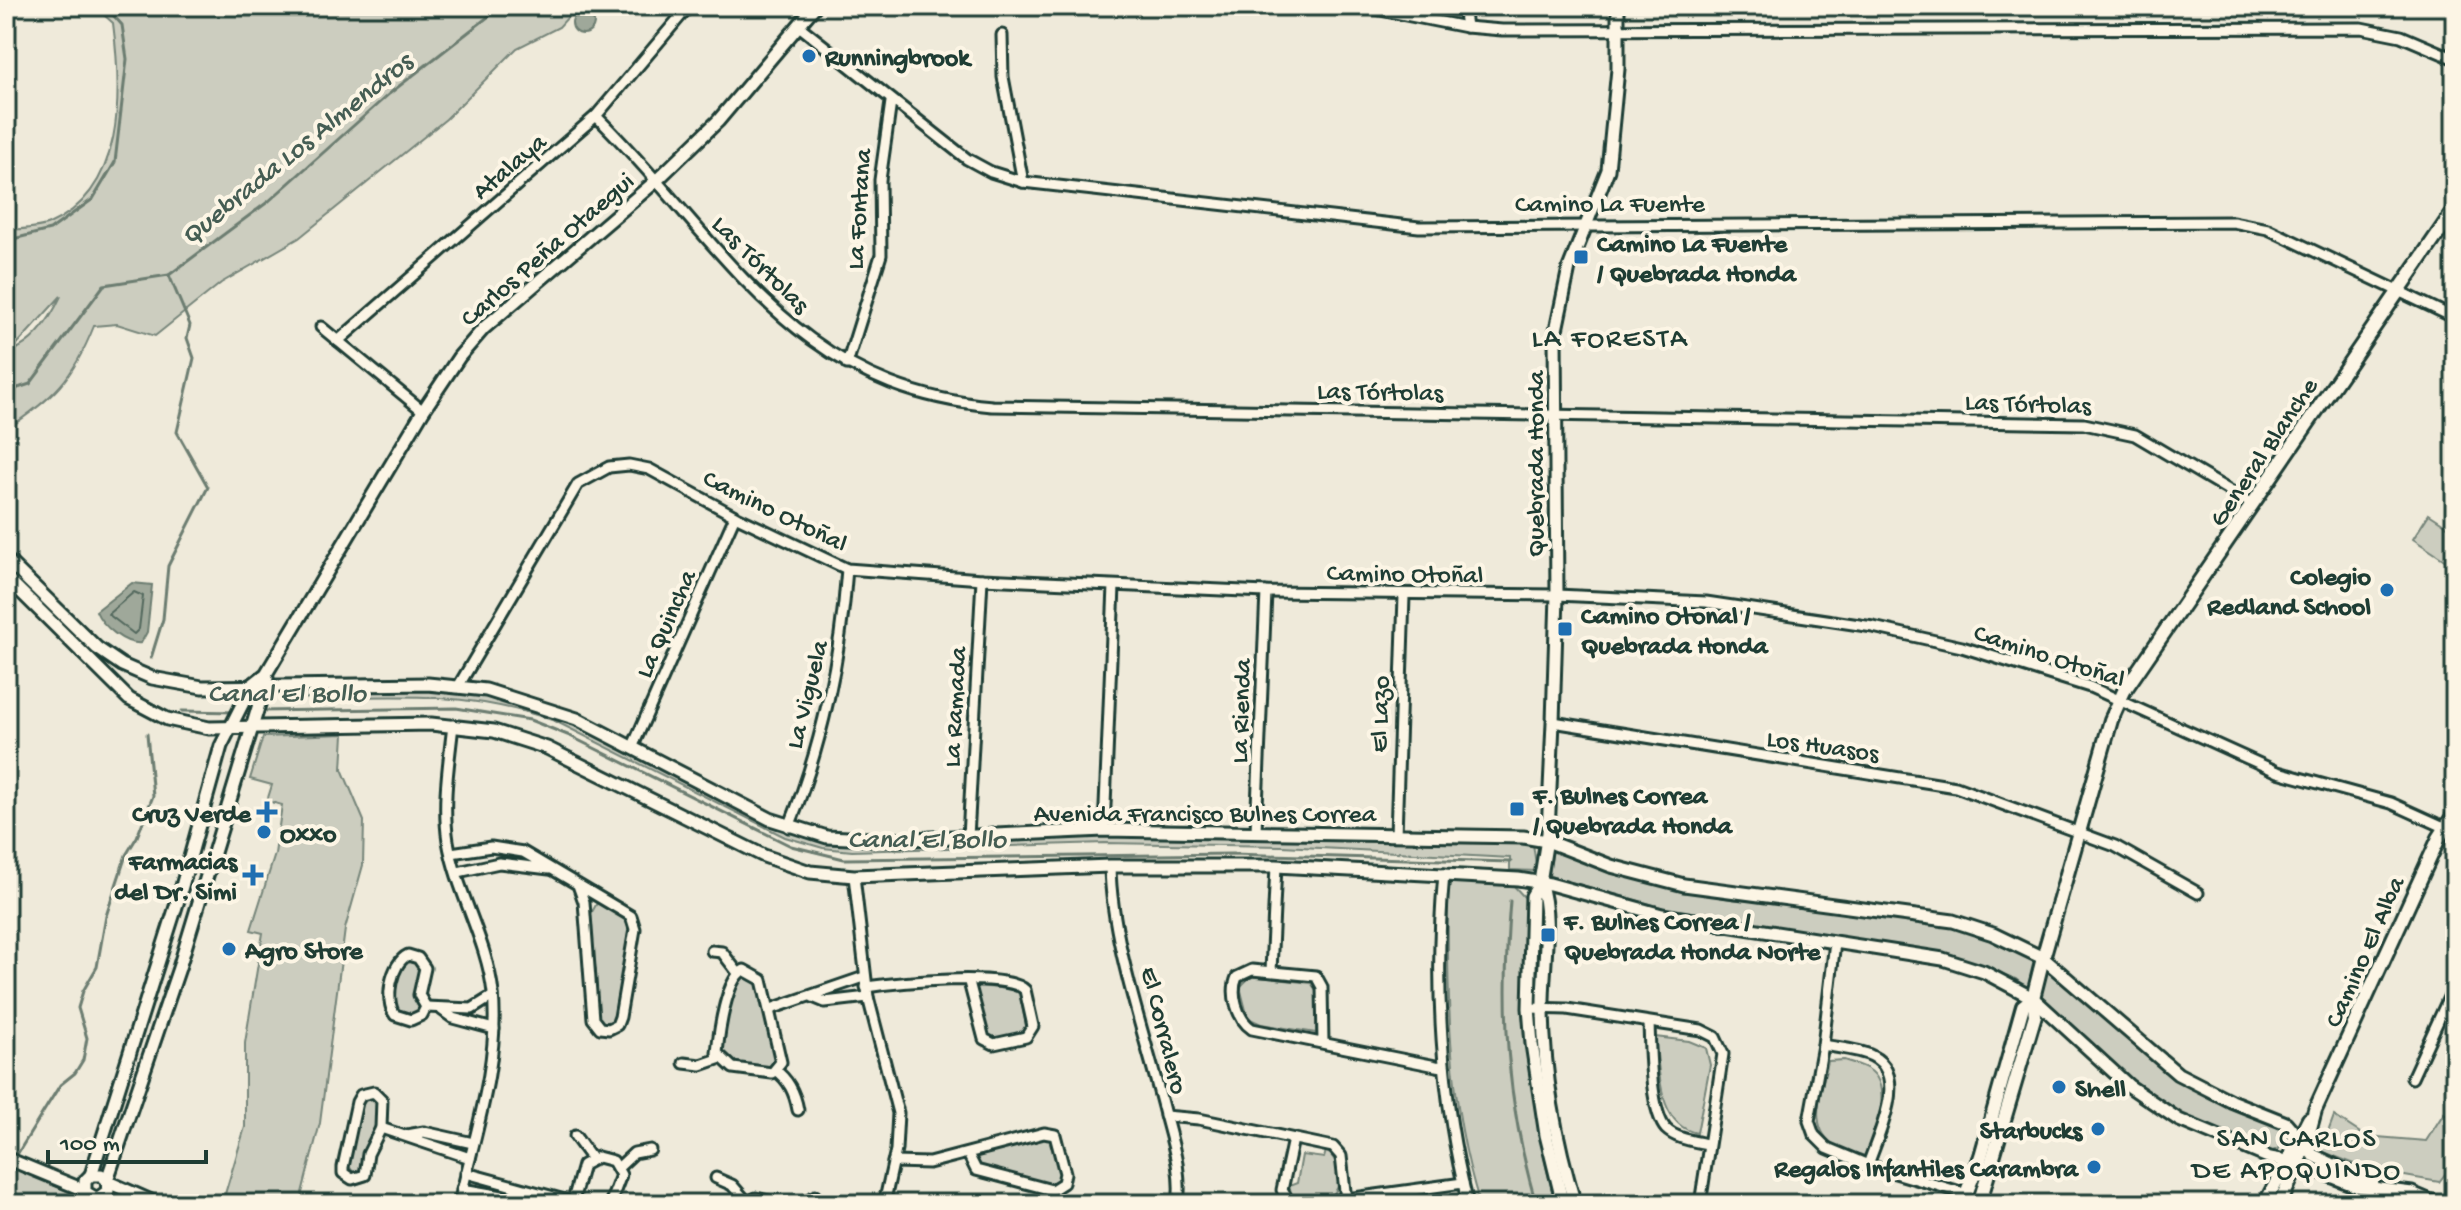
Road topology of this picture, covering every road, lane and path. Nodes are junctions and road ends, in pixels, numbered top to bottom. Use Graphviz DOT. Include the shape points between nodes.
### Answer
graph roads {
  1 [pos="689,6"];
  2 [pos="815,6"];
  3 [pos="1360,6"];
  4 [pos="1463,6"];
  5 [pos="1618,6"];
  6 [pos="799,26"];
  7 [pos="1466,27"];
  8 [pos="1618,31"];
  9 [pos="1002,35"];
  10 [pos="2455,59"];
  11 [pos="891,102"];
  12 [pos="596,116"];
  13 [pos="656,181"];
  14 [pos="1023,182"];
  15 [pos="2455,209"];
  16 [pos="1587,224"];
  17 [pos="2397,293"];
  18 [pos="2455,318"];
  19 [pos="321,327"];
  20 [pos="338,341"];
  21 [pos="847,364"];
  22 [pos="423,411"];
  23 [pos="1555,415"];
  24 [pos="2252,504"];
  25 [pos="735,516"];
  26 [pos="6,559"];
  27 [pos="847,569"];
  28 [pos="6,577"];
  29 [pos="982,579"];
  30 [pos="1114,586"];
  31 [pos="1266,592"];
  32 [pos="1557,595"];
  33 [pos="1404,596"];
  34 [pos="265,685"];
  35 [pos="459,685"];
  36 [pos="250,690"];
  37 [pos="2120,698"];
  38 [pos="233,722"];
  39 [pos="252,722"];
  40 [pos="1553,722"];
  41 [pos="453,725"];
  42 [pos="632,748"];
  43 [pos="2455,813"];
  44 [pos="789,827"];
  45 [pos="2450,829"];
  46 [pos="1104,830"];
  47 [pos="1256,831"];
  48 [pos="2080,831"];
  49 [pos="1396,835"];
  50 [pos="968,837"];
  51 [pos="1547,841"];
  52 [pos="451,853"];
  53 [pos="1110,866"];
  54 [pos="1276,866"];
  55 [pos="552,870"];
  56 [pos="458,872"];
  57 [pos="1444,874"];
  58 [pos="854,876"];
  59 [pos="1540,882"];
  60 [pos="578,885"];
  61 [pos="2198,893"];
  62 [pos="179,897"];
  63 [pos="602,898"];
  64 [pos="200,902"];
  65 [pos="583,913"];
  66 [pos="172,919"];
  67 [pos="192,924"];
  68 [pos="1835,942"];
  69 [pos="712,951"];
  70 [pos="2043,958"];
  71 [pos="1271,971"];
  72 [pos="738,973"];
  73 [pos="969,982"];
  74 [pos="2455,984"];
  75 [pos="866,987"];
  76 [pos="493,996"];
  77 [pos="813,997"];
  78 [pos="2033,998"];
  79 [pos="426,1007"];
  80 [pos="1529,1008"];
  81 [pos="771,1009"];
  82 [pos="1543,1009"];
  83 [pos="442,1010"];
  84 [pos="1649,1023"];
  85 [pos="494,1029"];
  86 [pos="1323,1043"];
  87 [pos="1823,1045"];
  88 [pos="721,1058"];
  89 [pos="684,1063"];
  90 [pos="1444,1067"];
  91 [pos="775,1070"];
  92 [pos="2412,1078"];
  93 [pos="2003,1079"];
  94 [pos="798,1110"];
  95 [pos="1165,1116"];
  96 [pos="381,1128"];
  97 [pos="2004,1128"];
  98 [pos="407,1135"];
  99 [pos="575,1136"];
  100 [pos="1986,1137"];
  101 [pos="1293,1139"];
  102 [pos="2301,1142"];
  103 [pos="473,1143"];
  104 [pos="1707,1144"];
  105 [pos="650,1150"];
  106 [pos="968,1154"];
  107 [pos="6,1158"];
  108 [pos="470,1158"];
  109 [pos="591,1158"];
  110 [pos="893,1162"];
  111 [pos="2284,1162"];
  112 [pos="2298,1163"];
  113 [pos="1868,1165"];
  114 [pos="619,1167"];
  115 [pos="466,1173"];
  116 [pos="91,1175"];
  117 [pos="716,1178"];
  118 [pos="107,1181"];
  119 [pos="1463,1183"];
  120 [pos="1986,1187"];
  121 [pos="462,1189"];
  122 [pos="2388,1190"];
  123 [pos="85,1191"];
  124 [pos="520,1191"];
  125 [pos="815,1196"];
  126 [pos="1964,1199"];
  127 [pos="99,1200"];
  128 [pos="1346,1200"];
  129 [pos="745,1202"];
  130 [pos="572,1203"];
  131 [pos="80,1204"];
  132 [pos="116,1204"];
  133 [pos="158,1204"];
  134 [pos="459,1204"];
  135 [pos="610,1204"];
  136 [pos="781,1204"];
  137 [pos="800,1204"];
  138 [pos="884,1204"];
  139 [pos="1178,1204"];
  140 [pos="1290,1204"];
  141 [pos="1310,1204"];
  142 [pos="1468,1204"];
  143 [pos="1563,1204"];
  144 [pos="1575,1204"];
  145 [pos="1700,1204"];
  146 [pos="1979,1204"];
  147 [pos="2265,1204"];
  148 [pos="2280,1204"];
  149 [pos="2438,1204"];
  1 -- 12 [label="street, Atalaya"];
  2 -- 6 [label="street, Carlos Peña Otaegui"];
  3 -- 7 [label="street"];
  4 -- 7 [label="street"];
  5 -- 8 [label="street, Quebrada Honda"];
  6 -- 11 [label="street, Camino La Fuente"];
  6 -- 13 [label="street, Carlos Peña Otaegui" via="718,121"];
  7 -- 8 [label="street"];
  8 -- 10 [label="street" via="2361,28 2401,36"];
  8 -- 16 [label="street, Quebrada Honda" via="1610,159"];
  9 -- 14 [label="street" via="1003,77"];
  11 -- 14 [label="street, Camino La Fuente" via="979,166"];
  11 -- 21 [label="street, La Fontana" via="880,180 881,255"];
  12 -- 13 [label="street, Las Tórtolas"];
  12 -- 20 [label="street, Atalaya"];
  13 -- 21 [label="street, Las Tórtolas" via="762,299 809,340"];
  13 -- 22 [label="street, Carlos Peña Otaegui" via="484,328"];
  14 -- 16 [label="street, Camino La Fuente" via="1419,227"];
  15 -- 17 [label="main road, General Blanche"];
  16 -- 17 [label="street, Camino La Fuente" via="2233,222 2268,229"];
  16 -- 23 [label="street, Quebrada Honda" via="1558,312"];
  17 -- 18 [label="street, Camino La Fuente"];
  17 -- 24 [label="main road, General Blanche"];
  19 -- 20 [label="street"];
  20 -- 22 [label="street"];
  21 -- 23 [label="street, Las Tórtolas" via="922,394 992,406"];
  22 -- 34 [label="street, Carlos Peña Otaegui"];
  23 -- 24 [label="street, Las Tórtolas" via="2096,425 2149,442"];
  23 -- 32 [label="street, Quebrada Honda"];
  24 -- 37 [label="main road, General Blanche"];
  25 -- 27 [label="street, Camino Otoñal"];
  25 -- 35 [label="street, Camino Otoñal" via="639,466 592,473 578,484"];
  25 -- 42 [label="street, La Quincha"];
  26 -- 36 [label="street" via="97,648 122,665 185,686"];
  27 -- 29 [label="street, Camino Otoñal"];
  27 -- 44 [label="street, La Viguela" via="842,635 806,781"];
  28 -- 38 [label="street, Avenida Francisco Bulnes Correa" via="136,704 180,723"];
  29 -- 30 [label="street, Camino Otoñal"];
  29 -- 50 [label="street, La Ramada"];
  30 -- 31 [label="street, Camino Otoñal"];
  30 -- 46 [label="street"];
  31 -- 33 [label="street, Camino Otoñal"];
  31 -- 47 [label="street, La Rienda"];
  32 -- 33 [label="street, Camino Otoñal"];
  32 -- 37 [label="street, Camino Otoñal" via="1706,602 1859,625 1986,654"];
  32 -- 40 [label="street, Quebrada Honda"];
  33 -- 49 [label="street, El Lazo"];
  34 -- 35 [label="street, Avenida Francisco Bulnes Correa"];
  34 -- 36 [label="street, Carlos Peña Otaegui"];
  34 -- 39 [label="street, Carlos Peña Otaegui"];
  35 -- 42 [label="street, Avenida Francisco Bulnes Correa" via="538,704"];
  36 -- 38 [label="street, Carlos Peña Otaegui"];
  37 -- 45 [label="street, Camino Otoñal" via="2278,772 2391,803"];
  37 -- 48 [label="main road, General Blanche"];
  38 -- 39 [label="street, Avenida Francisco Bulnes Correa"];
  38 -- 62 [label="street, Carlos Peña Otaegui" via="221,746"];
  39 -- 41 [label="street, Avenida Francisco Bulnes Correa"];
  39 -- 64 [label="street, Carlos Peña Otaegui"];
  40 -- 48 [label="street, Los Huasos" via="1930,781"];
  40 -- 51 [label="street, Quebrada Honda"];
  41 -- 52 [label="street" via="446,811"];
  41 -- 58 [label="street, Avenida Francisco Bulnes Correa" via="547,748 780,863"];
  42 -- 44 [label="street, Avenida Francisco Bulnes Correa"];
  43 -- 45 [label="main road, Camino El Alba"];
  44 -- 50 [label="street, Avenida Francisco Bulnes Correa" via="846,840"];
  45 -- 102 [label="main road, Camino El Alba"];
  46 -- 47 [label="street, Avenida Francisco Bulnes Correa"];
  46 -- 50 [label="street, Avenida Francisco Bulnes Correa"];
  47 -- 49 [label="street, Avenida Francisco Bulnes Correa"];
  48 -- 61 [label="street, Los Huasos"];
  48 -- 70 [label="main road, General Blanche"];
  49 -- 51 [label="street, Avenida Francisco Bulnes Correa"];
  51 -- 59 [label="street, Quebrada Honda"];
  51 -- 70 [label="street, Avenida Francisco Bulnes Correa" via="1611,866 1684,885 1953,921"];
  52 -- 55 [label="street" via="502,847 523,852"];
  52 -- 56 [label="street"];
  53 -- 54 [label="street, Avenida Francisco Bulnes Correa"];
  53 -- 58 [label="street, Avenida Francisco Bulnes Correa"];
  53 -- 95 [label="street, El Corralero" via="1120,936"];
  54 -- 57 [label="street, Avenida Francisco Bulnes Correa"];
  54 -- 71 [label="street"];
  55 -- 56 [label="street" via="499,863"];
  55 -- 60 [label="street"];
  56 -- 76 [label="street" via="484,949"];
  57 -- 59 [label="street, Avenida Francisco Bulnes Correa"];
  57 -- 90 [label="street"];
  58 -- 75 [label="street"];
  59 -- 68 [label="street, Avenida Francisco Bulnes Correa" via="1662,915"];
  59 -- 80 [label="street" via="1532,896"];
  59 -- 82 [label="street" via="1546,900"];
  60 -- 63 [label="street"];
  60 -- 65 [label="street"];
  62 -- 64 [label="street" via="191,905"];
  62 -- 66 [label="street, Carlos Peña Otaegui"];
  63 -- 65 [label="street" via="591,901"];
  63 -- 65 [label="street" via="629,914 635,927 620,1017 609,1029 593,1019"];
  64 -- 67 [label="street, Carlos Peña Otaegui"];
  66 -- 67 [label="street" via="184,915"];
  66 -- 116 [label="street, Carlos Peña Otaegui"];
  67 -- 118 [label="street, Carlos Peña Otaegui"];
  68 -- 78 [label="street, Avenida Francisco Bulnes Correa" via="1963,965"];
  68 -- 87 [label="street"];
  69 -- 72 [label="street" via="722,952"];
  70 -- 78 [label="main road, General Blanche"];
  70 -- 102 [label="street, Avenida Francisco Bulnes Correa" via="2178,1074 2286,1123"];
  71 -- 86 [label="street" via="1311,973 1320,980"];
  71 -- 86 [label="street" via="1248,971 1236,980 1243,1022 1256,1030"];
  72 -- 81 [label="street" via="751,971 762,980"];
  72 -- 88 [label="street" via="730,987 718,1046"];
  73 -- 73 [label="street" via="984,1039 994,1044 1026,1037 1033,1026 1020,985"];
  73 -- 75 [label="street"];
  74 -- 92 [label="street"];
  75 -- 77 [label="street" via="825,1002"];
  75 -- 77 [label="street" via="840,983"];
  75 -- 110 [label="street" via="896,1099"];
  76 -- 83 [label="street" via="472,1009"];
  76 -- 85 [label="street"];
  77 -- 81 [label="street"];
  78 -- 93 [label="main road, General Blanche" via="2023,1006"];
  78 -- 97 [label="main road, General Blanche" via="2035,1015"];
  78 -- 111 [label="street, Avenida Francisco Bulnes Correa" via="2159,1109"];
  79 -- 79 [label="street" via="419,995 425,968 408,955 396,967 391,1011 411,1020"];
  79 -- 83 [label="street"];
  80 -- 82 [label="street"];
  80 -- 143 [label="street" via="1537,1088"];
  81 -- 91 [label="street" via="781,1062"];
  82 -- 84 [label="street"];
  82 -- 144 [label="street" via="1553,1109"];
  83 -- 85 [label="street"];
  84 -- 104 [label="street" via="1661,1122 1677,1136"];
  84 -- 104 [label="street" via="1705,1031 1719,1042 1723,1054"];
  85 -- 103 [label="street"];
  86 -- 90 [label="street"];
  87 -- 113 [label="street" via="1811,1128 1827,1148"];
  87 -- 113 [label="street" via="1873,1057 1889,1076 1890,1094"];
  88 -- 89 [label="street" via="701,1065"];
  88 -- 91 [label="street" via="733,1068 764,1074"];
  90 -- 119 [label="street"];
  91 -- 94 [label="street" via="796,1096"];
  93 -- 97 [label="main road"];
  93 -- 100 [label="main road, General Blanche"];
  95 -- 101 [label="street"];
  95 -- 139 [label="street, El Corralero" via="1180,1178"];
  96 -- 96 [label="street" via="382,1100 374,1092 361,1095 343,1167 348,1177 365,1175"];
  96 -- 98 [label="street"];
  97 -- 120 [label="main road, General Blanche"];
  98 -- 103 [label="street" via="424,1132"];
  98 -- 108 [label="street"];
  99 -- 109 [label="street"];
  100 -- 120 [label="main road"];
  100 -- 126 [label="main road, General Blanche"];
  101 -- 128 [label="street" via="1339,1152"];
  101 -- 140 [label="street" via="1282,1190"];
  102 -- 111 [label="main road, Camino El Alba"];
  102 -- 112 [label="main road, Camino El Alba"];
  102 -- 122 [label="street, Avenida Francisco Bulnes Correa" via="2342,1170"];
  103 -- 108 [label="street"];
  104 -- 145 [label="street"];
  105 -- 114 [label="street" via="634,1153"];
  106 -- 106 [label="street" via="1044,1133 1055,1135 1063,1158 1063,1183 1052,1190 1008,1181 976,1170"];
  106 -- 110 [label="street" via="929,1163"];
  107 -- 123 [label="street"];
  108 -- 115 [label="street"];
  109 -- 114 [label="street"];
  109 -- 130 [label="street" via="583,1165"];
  110 -- 138 [label="street"];
  111 -- 112 [label="street, Avenida Francisco Bulnes Correa"];
  111 -- 147 [label="main road, Camino El Alba"];
  112 -- 122 [label="street, Avenida Francisco Bulnes Correa" via="2356,1186"];
  112 -- 148 [label="main road, Camino El Alba"];
  113 -- 126 [label="street"];
  114 -- 135 [label="street"];
  115 -- 121 [label="street"];
  115 -- 124 [label="street" via="509,1183"];
  116 -- 118 [label="street"];
  116 -- 123 [label="street"];
  117 -- 129 [label="street" via="732,1185"];
  118 -- 127 [label="street" via="108,1191"];
  118 -- 133 [label="street"];
  119 -- 128 [label="street"];
  119 -- 142 [label="street"];
  120 -- 146 [label="main road, General Blanche"];
  121 -- 124 [label="street" via="508,1197"];
  121 -- 134 [label="street"];
  122 -- 149 [label="street, Avenida Francisco Bulnes Correa"];
  123 -- 127 [label="street"];
  123 -- 131 [label="street"];
  124 -- 130 [label="street"];
  125 -- 137 [label="street"];
  127 -- 132 [label="street"];
  128 -- 141 [label="street"];
  129 -- 136 [label="street" via="756,1198"];
}
